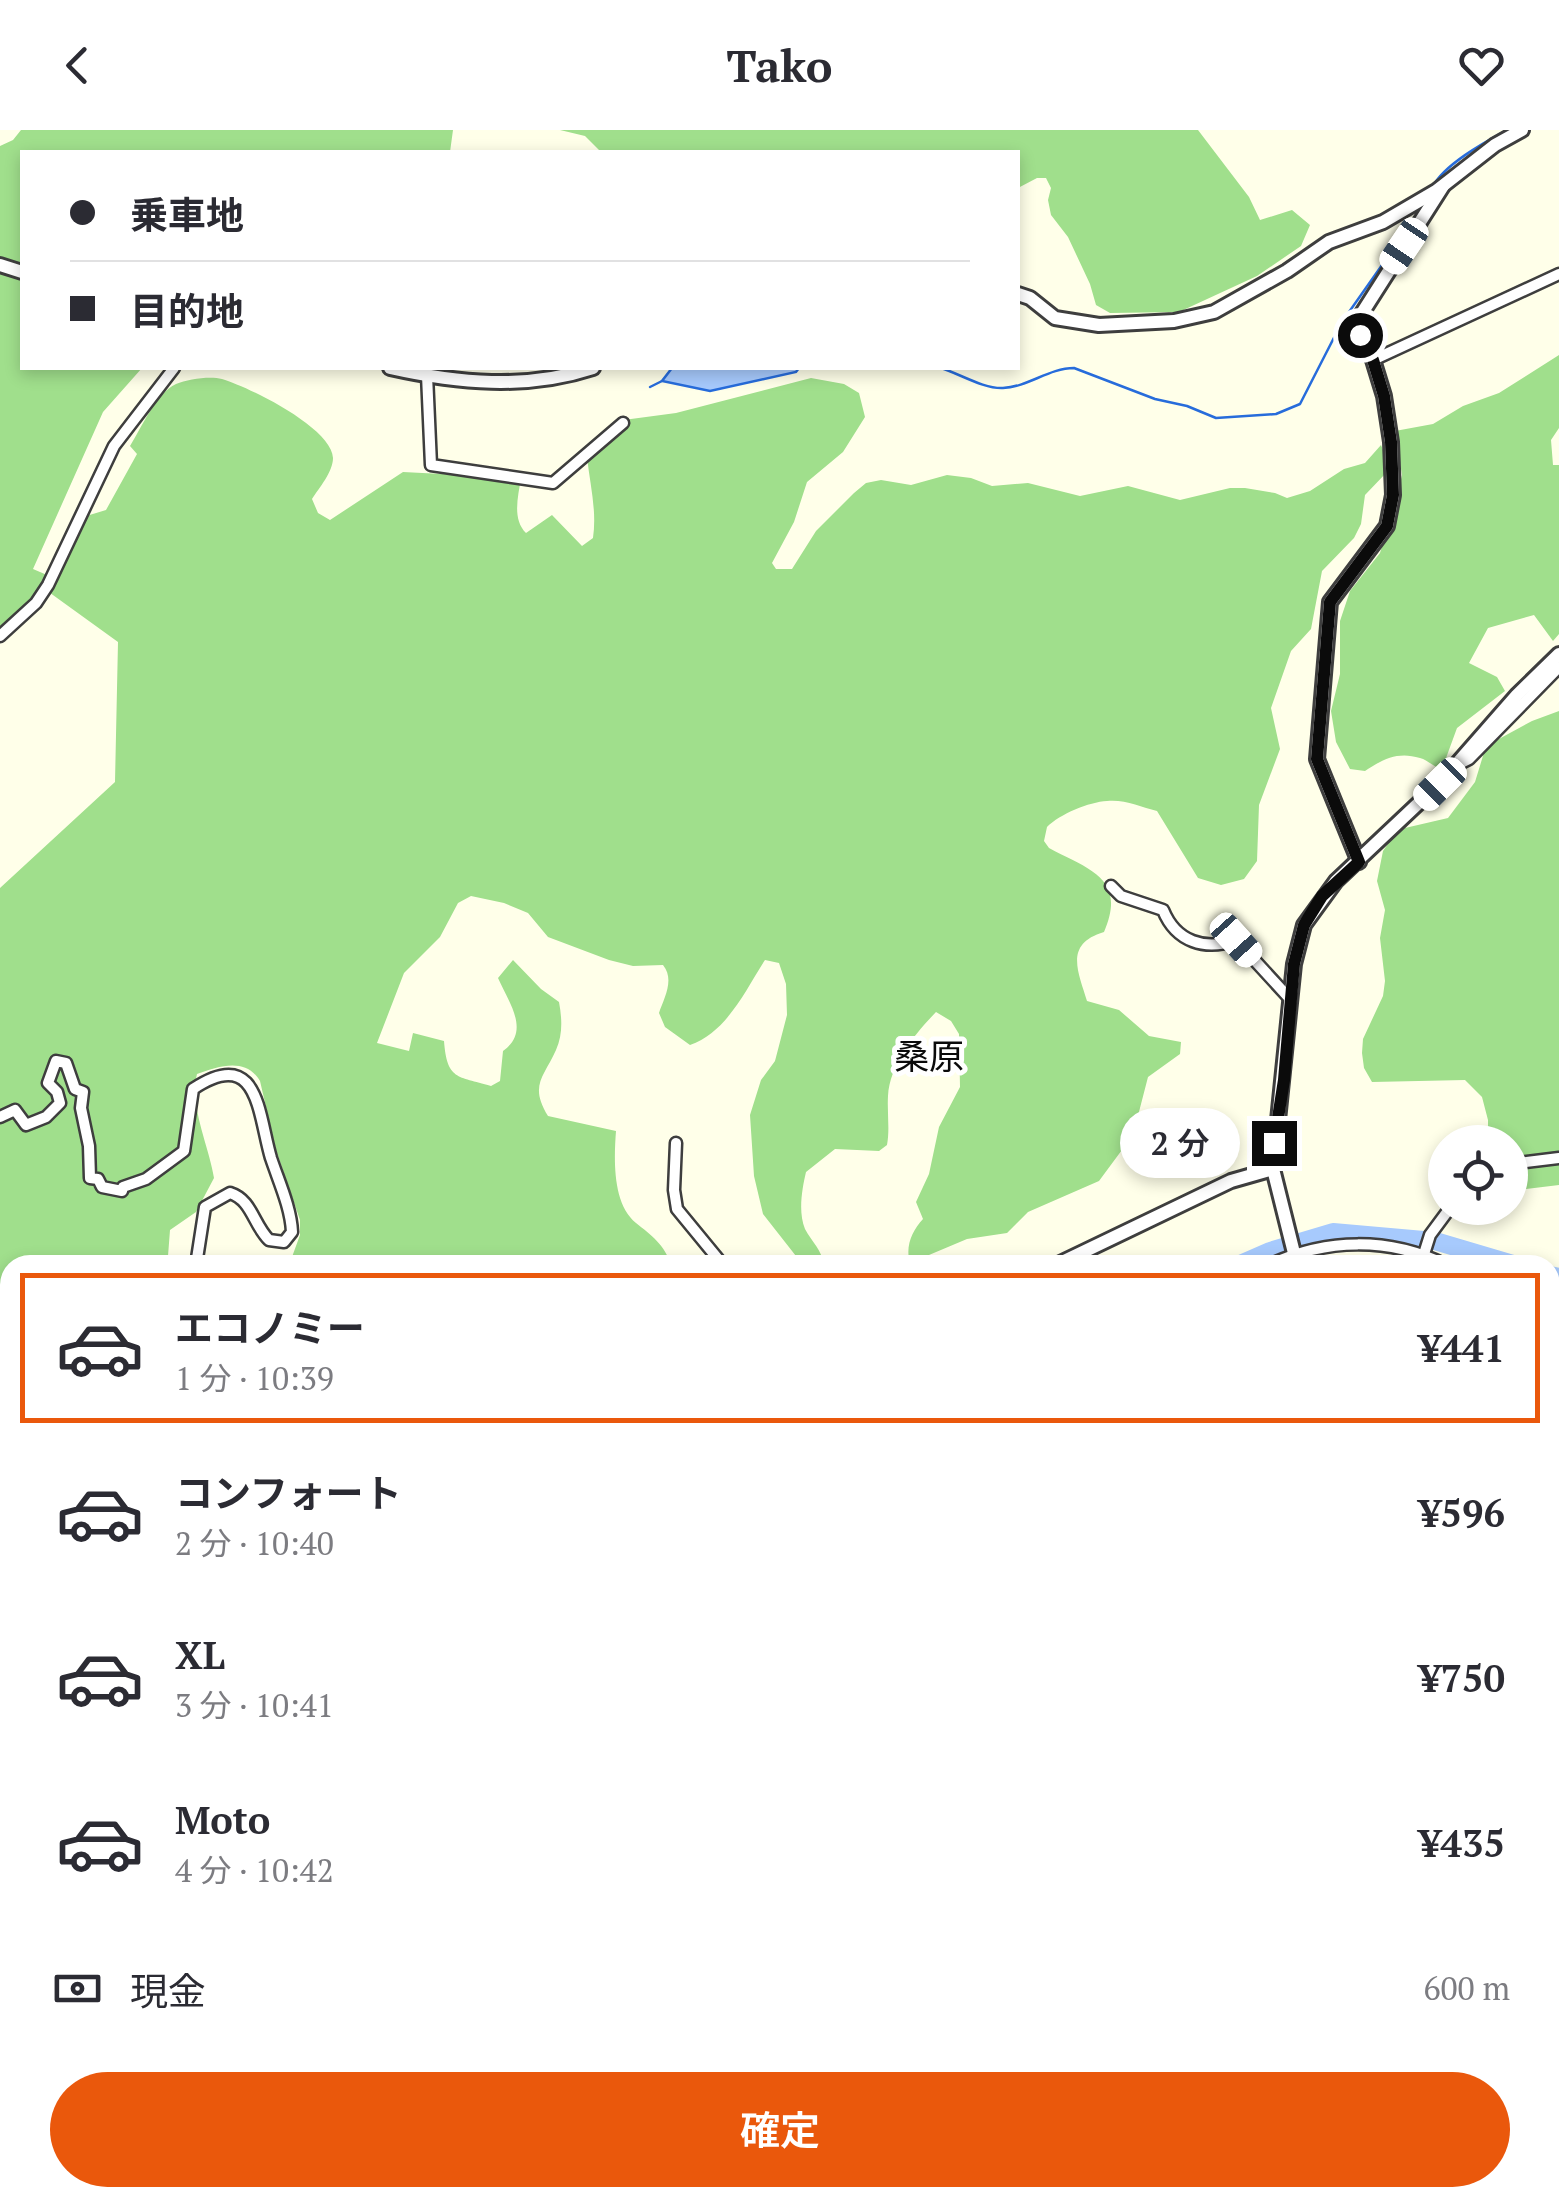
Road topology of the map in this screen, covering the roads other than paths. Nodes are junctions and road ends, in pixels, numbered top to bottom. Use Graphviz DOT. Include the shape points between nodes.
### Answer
graph roads {
  1 [pos="1522,130"];
  2 [pos="1440,188"];
  3 [pos="1559,274"];
  4 [pos="1020,295"];
  5 [pos="1373,360"];
  6 [pos="172,370"];
  7 [pos="400,370"];
  8 [pos="583,370"];
  9 [pos="426,375"];
  10 [pos="623,422"];
  11 [pos="0,636"];
  12 [pos="1559,654"];
  13 [pos="1559,667"];
  14 [pos="1458,764"];
  15 [pos="1359,862"];
  16 [pos="1111,886"];
  17 [pos="1291,1000"];
  18 [pos="0,1117"];
  19 [pos="676,1143"];
  20 [pos="1559,1158"];
  21 [pos="1528,1162"];
  22 [pos="1273,1170"];
  23 [pos="1437,1225"];
  24 [pos="1424,1254"];
  25 [pos="198,1255"];
  26 [pos="715,1255"];
  27 [pos="1077,1255"];
  28 [pos="1294,1255"];
  29 [pos="1303,1255"];
  1 -- 2 [label="street"];
  2 -- 4 [label="street" via="1384,222 1329,242 1214,312 1099,325 1056,318"];
  2 -- 5 [label="street" via="1357,320"];
  3 -- 5 [label="street"];
  5 -- 15 [label="street" via="1391,442 1393,495 1387,526 1330,602 1317,759"];
  6 -- 11 [label="street" via="114,446 48,585"];
  7 -- 9 [label="street"];
  8 -- 9 [label="street" via="526,382"];
  9 -- 10 [label="street" via="431,464 553,483"];
  12 -- 14 [label="street"];
  13 -- 14 [label="street"];
  14 -- 15 [label="street"];
  15 -- 17 [label="street" via="1322,896 1304,925"];
  16 -- 17 [label="street" via="1162,910 1170,927 1198,944 1236,940"];
  17 -- 22 [label="street"];
  18 -- 25 [label="street" via="16,1110 26,1126 50,1114 60,1103 48,1083 50,1072 56,1060 66,1063 82,1092 90,1178 122,1190 184,1150 193,1089 219,1074 245,1082 259,1100 292,1232 280,1244 269,1240 244,1199 230,1193 205,1207"];
  19 -- 26 [label="street" via="677,1209"];
  20 -- 21 [label="street"];
  22 -- 27 [label="street" via="1231,1182"];
  22 -- 28 [label="street"];
  23 -- 24 [label="street"];
  24 -- 29 [label="street" via="1359,1244 1322,1246"];
}
